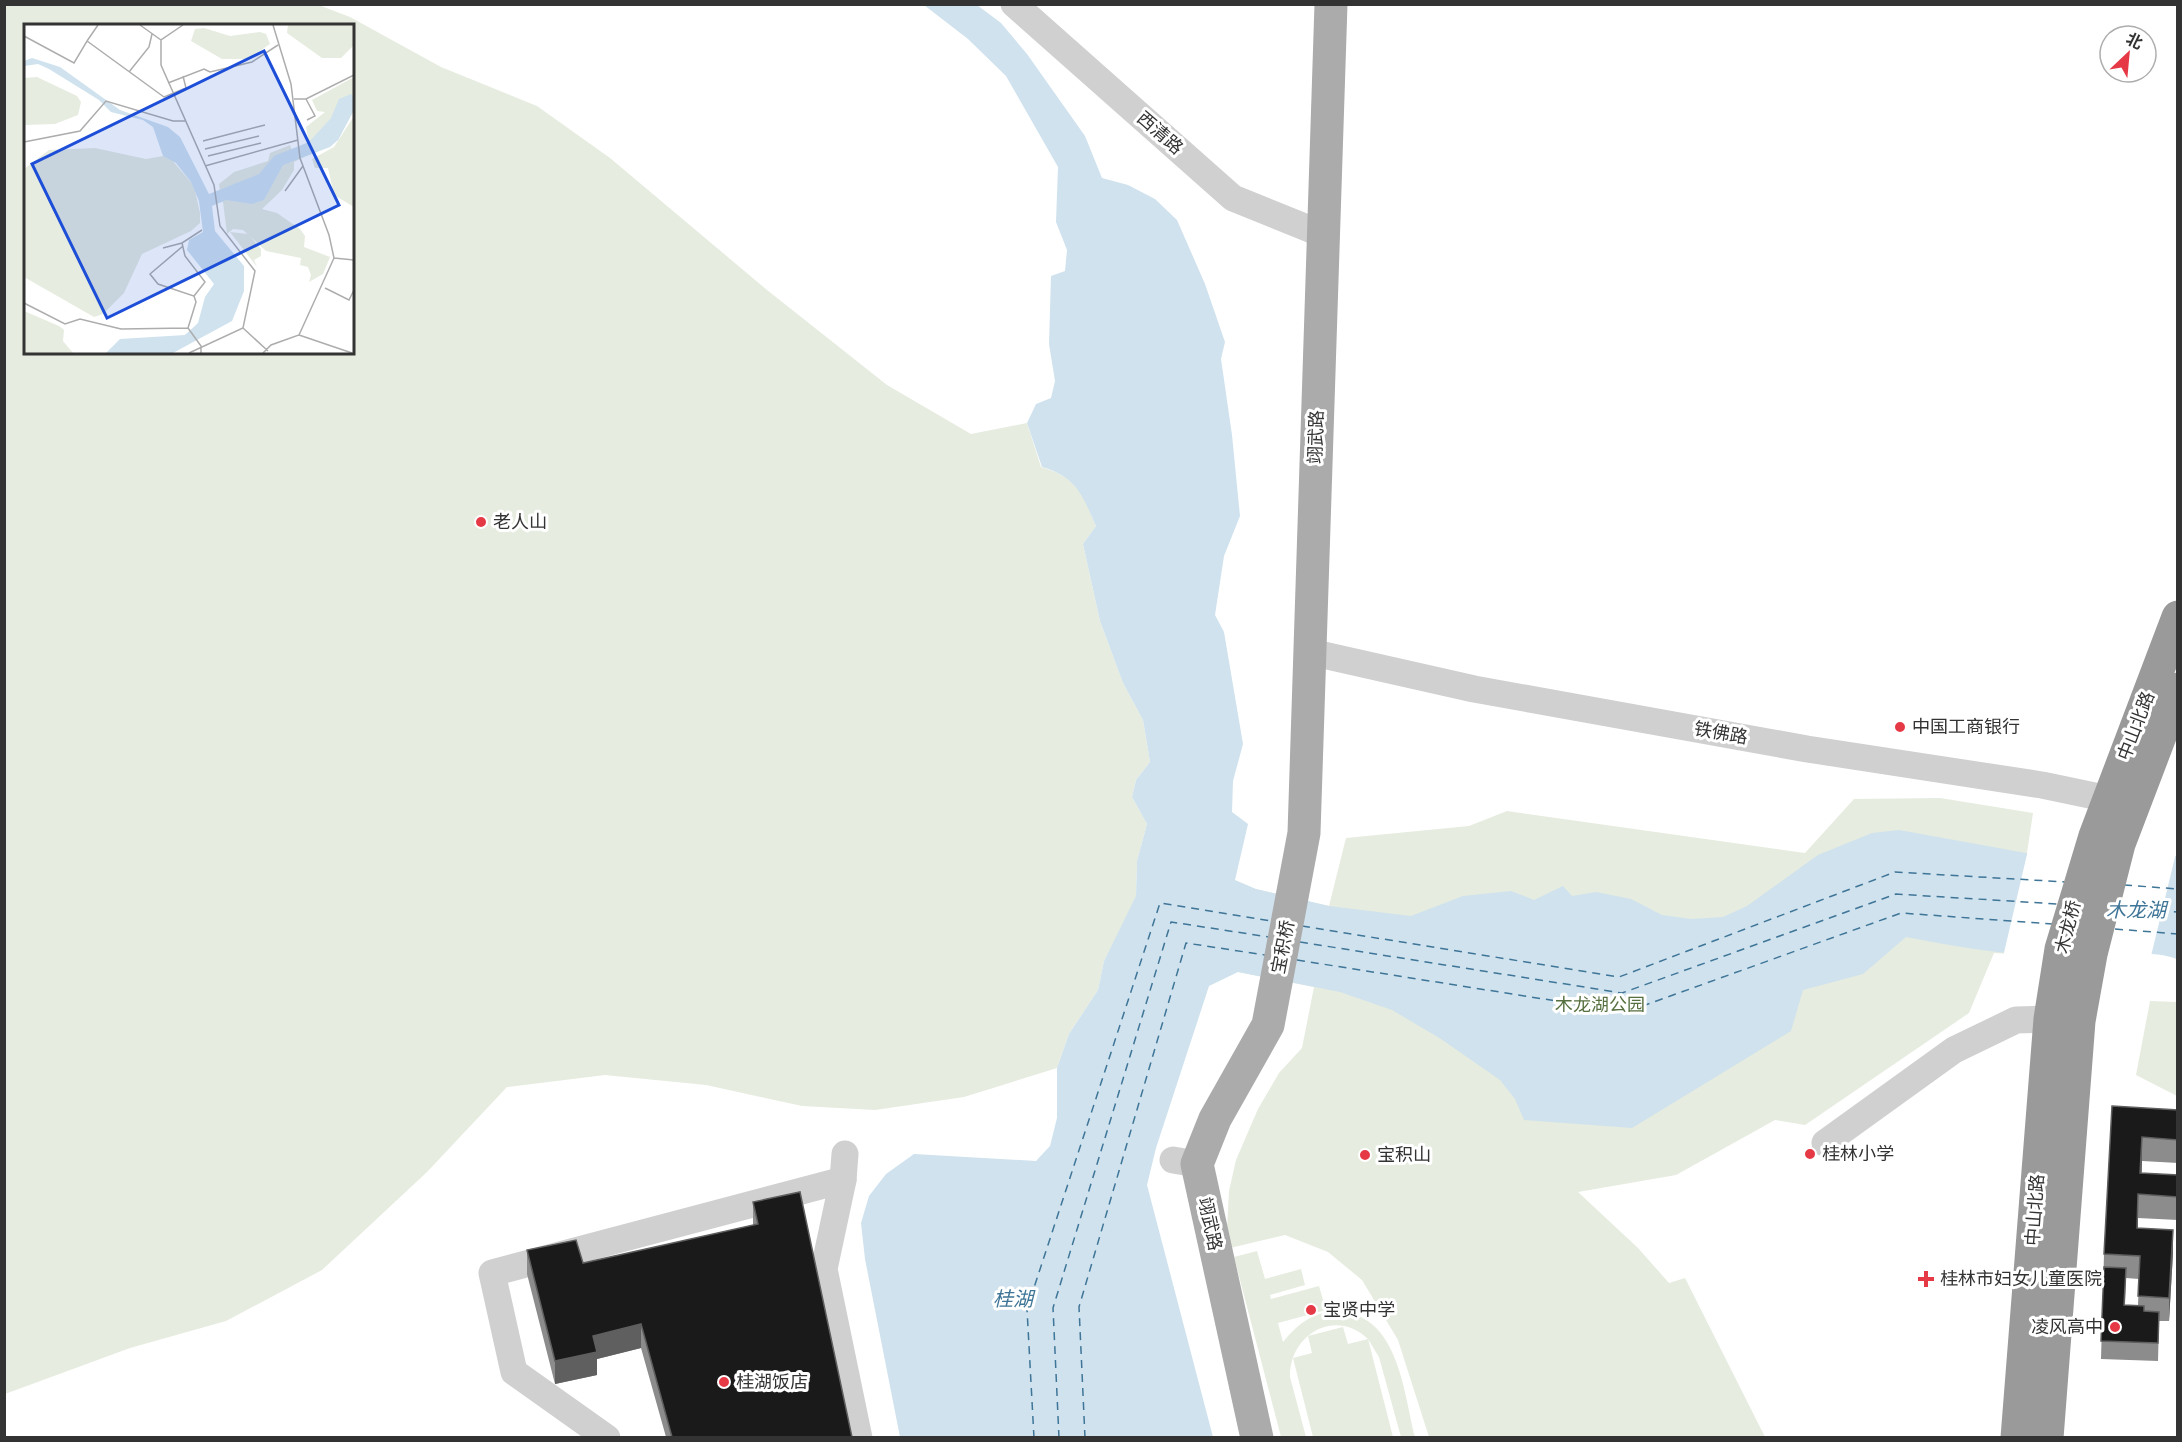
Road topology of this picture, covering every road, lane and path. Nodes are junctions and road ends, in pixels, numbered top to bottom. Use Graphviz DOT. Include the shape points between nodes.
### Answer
graph roads {
  1 [pos="1014,4"];
  2 [pos="1331,4"];
  3 [pos="1322,234"];
  4 [pos="2178,617"];
  5 [pos="1310,652"];
  6 [pos="2178,689"];
  7 [pos="2121,801"];
  8 [pos="2107,840"];
  9 [pos="1298,869"];
  10 [pos="2064,1020"];
  11 [pos="1268,1025"];
  12 [pos="1825,1143"];
  13 [pos="845,1154"];
  14 [pos="843,1180"];
  15 [pos="607,1437"];
  16 [pos="859,1437"];
  17 [pos="1257,1437"];
  18 [pos="2018,1437"];
  19 [pos="2047,1437"];
  1 -- 3 [label="street, 西清路" via="1233,198"];
  2 -- 3 [label="main road, 翊武路"];
  3 -- 5 [label="main road, 翊武路"];
  4 -- 7 [label="highway, 中山北路"];
  5 -- 7 [label="street, 铁佛路" via="1474,689"];
  5 -- 9 [label="main road, 翊武路" via="1304,833"];
  6 -- 7 [label="highway, 中山北路"];
  7 -- 8 [label="highway, 中山北路"];
  8 -- 10 [label="highway, 木龙桥" via="2091,954"];
  9 -- 11 [label="main road, 宝积桥"];
  10 -- 12 [label="street" via="2016,1020 1954,1050"];
  10 -- 18 [label="highway, 中山北路"];
  10 -- 19 [label="highway, 中山北路"];
  11 -- 17 [label="main road, 翊武路" via="1215,1119 1185,1162"];
  13 -- 14 [label="street"];
  14 -- 15 [label="street" via="492,1274 514,1371"];
  14 -- 16 [label="street" via="824,1269"];
}
